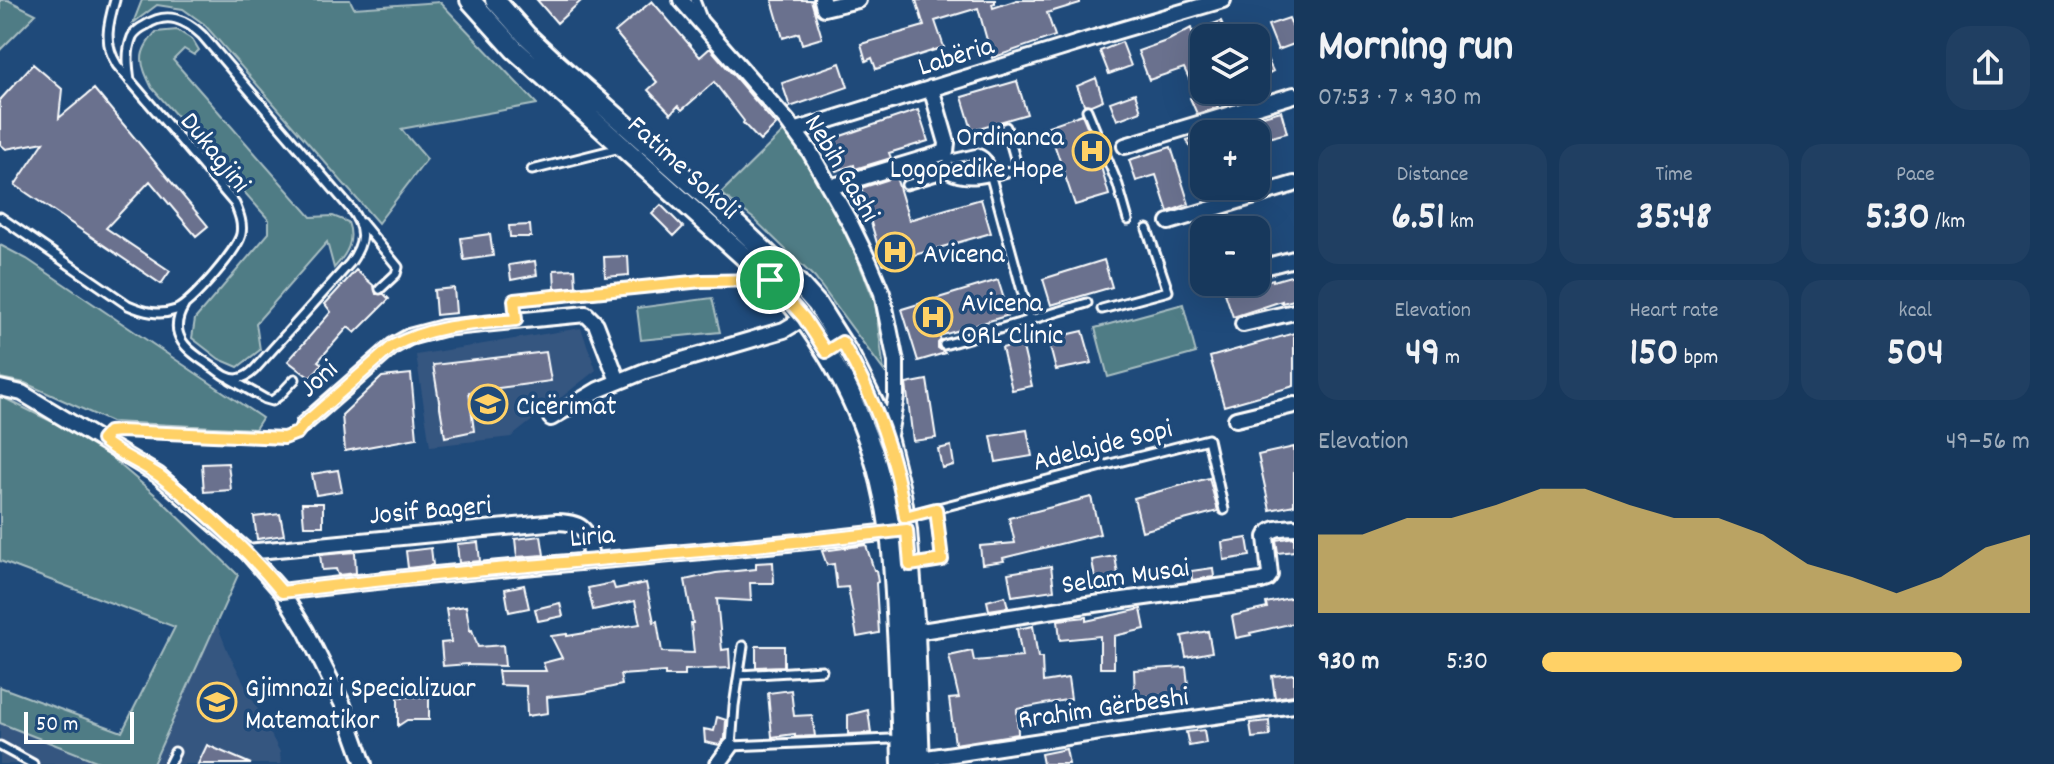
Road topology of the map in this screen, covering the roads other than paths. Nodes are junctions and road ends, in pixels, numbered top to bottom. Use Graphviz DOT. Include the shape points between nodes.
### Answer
graph roads {
  1 [pos="115,0"];
  2 [pos="470,0"];
  3 [pos="495,0"];
  4 [pos="694,0"];
  5 [pos="822,0"];
  6 [pos="858,0"];
  7 [pos="1223,0"];
  8 [pos="130,81"];
  9 [pos="931,88"];
  10 [pos="1294,95"];
  11 [pos="1087,110"];
  12 [pos="1006,127"];
  13 [pos="794,131"];
  14 [pos="1125,146"];
  15 [pos="622,147"];
  16 [pos="948,160"];
  17 [pos="532,170"];
  18 [pos="991,177"];
  19 [pos="1294,184"];
  20 [pos="906,185"];
  21 [pos="830,187"];
  22 [pos="0,217"];
  23 [pos="358,219"];
  24 [pos="1128,220"];
  25 [pos="1169,222"];
  26 [pos="1147,229"];
  27 [pos="1294,259"];
  28 [pos="1270,265"];
  29 [pos="770,280"];
  30 [pos="380,289"];
  31 [pos="1087,303"];
  32 [pos="184,306"];
  33 [pos="1102,309"];
  34 [pos="1294,312"];
  35 [pos="804,318"];
  36 [pos="516,320"];
  37 [pos="1030,320"];
  38 [pos="1243,324"];
  39 [pos="944,345"];
  40 [pos="834,347"];
  41 [pos="228,378"];
  42 [pos="295,379"];
  43 [pos="618,381"];
  44 [pos="0,388"];
  45 [pos="1294,405"];
  46 [pos="551,418"];
  47 [pos="1236,419"];
  48 [pos="304,424"];
  49 [pos="102,440"];
  50 [pos="888,441"];
  51 [pos="936,509"];
  52 [pos="1224,510"];
  53 [pos="900,526"];
  54 [pos="1294,527"];
  55 [pos="247,552"];
  56 [pos="591,560"];
  57 [pos="910,565"];
  58 [pos="282,592"];
  59 [pos="915,632"];
  60 [pos="743,646"];
  61 [pos="822,670"];
  62 [pos="739,675"];
  63 [pos="1294,705"];
  64 [pos="890,739"];
  65 [pos="0,746"];
  66 [pos="731,746"];
  67 [pos="175,752"];
  68 [pos="914,762"];
  69 [pos="33,764"];
  70 [pos="169,764"];
  71 [pos="364,764"];
  72 [pos="718,764"];
  1 -- 8 [label="lane, Dukagjini" via="110,54"];
  2 -- 15 [label="street, Fatime Sokoli" via="514,49"];
  3 -- 40 [label="street, Fatime Sokoli" via="558,65 777,262 817,304"];
  4 -- 13 [label="street, Nebih Gashi" via="704,24"];
  5 -- 6 [label="street" via="824,8"];
  7 -- 9 [label="street, Labëria"];
  8 -- 23 [label="lane" via="128,52 135,32 168,17 186,22"];
  8 -- 32 [label="lane, Dukagjini" via="240,215 238,245"];
  9 -- 13 [label="street, Labëria"];
  9 -- 21 [label="street" via="946,152"];
  10 -- 14 [label="street"];
  11 -- 24 [label="lane"];
  12 -- 18 [label="lane" via="1018,169"];
  13 -- 21 [label="street, Nebih Gashi"];
  15 -- 17 [label="lane"];
  15 -- 29 [label="street, Fatime Sokoli"];
  16 -- 18 [label="lane" via="982,154"];
  18 -- 20 [label="lane" via="958,179 947,173"];
  18 -- 37 [label="lane"];
  19 -- 25 [label="street"];
  21 -- 50 [label="street, Nebih Gashi" via="888,316 897,379"];
  22 -- 32 [label="lane" via="140,311 163,313"];
  23 -- 30 [label="lane" via="398,267"];
  23 -- 41 [label="lane" via="362,241 350,263 249,374"];
  26 -- 33 [label="lane" via="1168,291"];
  27 -- 28 [label="street"];
  29 -- 35 [label="street, Fatime Sokoli"];
  29 -- 36 [label="lane" via="689,282 514,300"];
  31 -- 37 [label="lane"];
  32 -- 41 [label="lane" via="178,323 181,339"];
  34 -- 38 [label="street"];
  35 -- 40 [label="street, Fatime Sokoli"];
  35 -- 43 [label="street" via="784,330"];
  36 -- 43 [label="street, Joni" via="586,314 596,324"];
  36 -- 48 [label="street, Joni" via="409,337 379,356"];
  37 -- 39 [label="lane"];
  40 -- 50 [label="street, Fatime Sokoli" via="878,412"];
  40 -- 53 [label="street, Fatime Sokoli" via="884,497"];
  41 -- 42 [label="lane" via="272,401"];
  43 -- 46 [label="street"];
  44 -- 49 [label="street" via="22,393"];
  45 -- 47 [label="street"];
  48 -- 49 [label="lane, Joni" via="284,438 120,431 109,432"];
  49 -- 55 [label="street" via="158,475"];
  50 -- 53 [label="street, Fatime Sokoli" via="896,467"];
  51 -- 52 [label="lane, Adelajde Sopi" via="1208,439"];
  51 -- 53 [label="lane, Adelajde Sopi"];
  51 -- 57 [label="lane" via="942,560"];
  53 -- 56 [label="street, Liria" via="767,545"];
  53 -- 57 [label="street, Fatime Sokoli"];
  53 -- 68 [label="street, Fatime Sokoli" via="897,634"];
  54 -- 59 [label="street, Selam Musai" via="1267,533 1270,575 1261,581"];
  55 -- 56 [label="street, Josif Bageri" via="574,522 588,540"];
  55 -- 58 [label="street"];
  56 -- 58 [label="street, Liria"];
  57 -- 59 [label="street, Fatime Sokoli"];
  58 -- 71 [label="street" via="324,664"];
  59 -- 68 [label="street, Fatime Sokoli"];
  60 -- 62 [label="lane"];
  61 -- 62 [label="lane"];
  62 -- 66 [label="lane"];
  63 -- 68 [label="street, Rrahim Gërbeshi"];
  64 -- 66 [label="lane"];
  65 -- 69 [label="lane"];
  66 -- 72 [label="street"];
  67 -- 70 [label="lane"];
}
